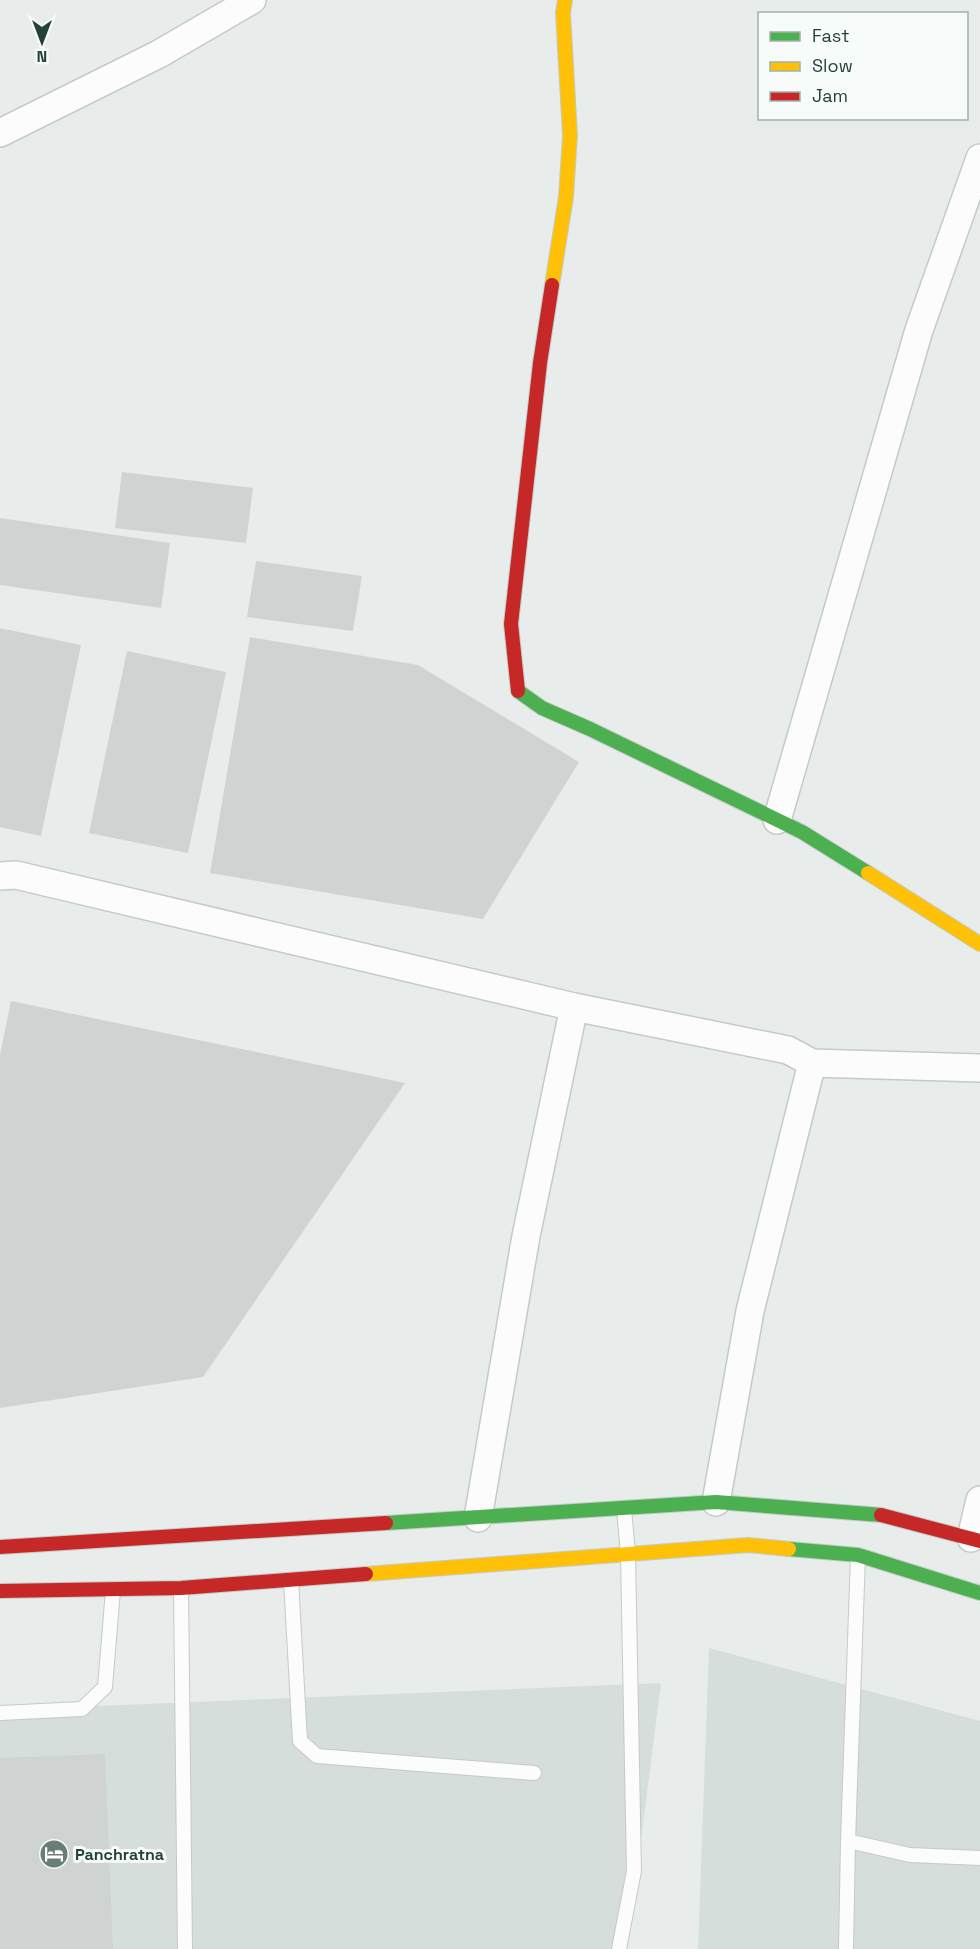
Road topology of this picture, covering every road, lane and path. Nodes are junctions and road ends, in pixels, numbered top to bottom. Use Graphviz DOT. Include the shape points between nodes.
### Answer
graph roads {
  1 [pos="252,0"];
  2 [pos="565,0"];
  3 [pos="0,133"];
  4 [pos="980,158"];
  5 [pos="777,820"];
  6 [pos="0,876"];
  7 [pos="980,944"];
  8 [pos="574,1007"];
  9 [pos="812,1063"];
  10 [pos="980,1068"];
  11 [pos="980,1500"];
  12 [pos="716,1502"];
  13 [pos="624,1509"];
  14 [pos="478,1518"];
  15 [pos="976,1540"];
  16 [pos="0,1547"];
  17 [pos="628,1554"];
  18 [pos="858,1556"];
  19 [pos="291,1580"];
  20 [pos="181,1588"];
  21 [pos="113,1589"];
  22 [pos="0,1591"];
  23 [pos="980,1593"];
  24 [pos="0,1713"];
  25 [pos="534,1773"];
  26 [pos="848,1841"];
  27 [pos="980,1858"];
  28 [pos="185,1949"];
  29 [pos="619,1949"];
  30 [pos="846,1949"];
  1 -- 3 [label="street" via="159,54"];
  2 -- 5 [label="street" via="570,135 567,187 540,363 511,624 518,692 542,708"];
  4 -- 5 [label="street" via="919,330"];
  5 -- 7 [label="street"];
  6 -- 8 [label="street" via="16,875"];
  8 -- 9 [label="street" via="788,1050"];
  8 -- 14 [label="street" via="526,1236"];
  9 -- 10 [label="street"];
  9 -- 12 [label="street" via="750,1311"];
  11 -- 15 [label="street"];
  12 -- 13 [label="street"];
  12 -- 15 [label="street" via="873,1513"];
  13 -- 14 [label="street"];
  13 -- 17 [label="lane"];
  14 -- 16 [label="street"];
  17 -- 18 [label="street" via="748,1545"];
  17 -- 19 [label="street"];
  17 -- 29 [label="lane" via="634,1871"];
  18 -- 23 [label="street"];
  18 -- 26 [label="lane"];
  19 -- 20 [label="street"];
  19 -- 25 [label="lane" via="300,1742 317,1756"];
  20 -- 21 [label="street"];
  20 -- 28 [label="lane"];
  21 -- 22 [label="street"];
  21 -- 24 [label="lane" via="105,1687 82,1709"];
  26 -- 27 [label="lane" via="910,1855"];
  26 -- 30 [label="lane"];
}
